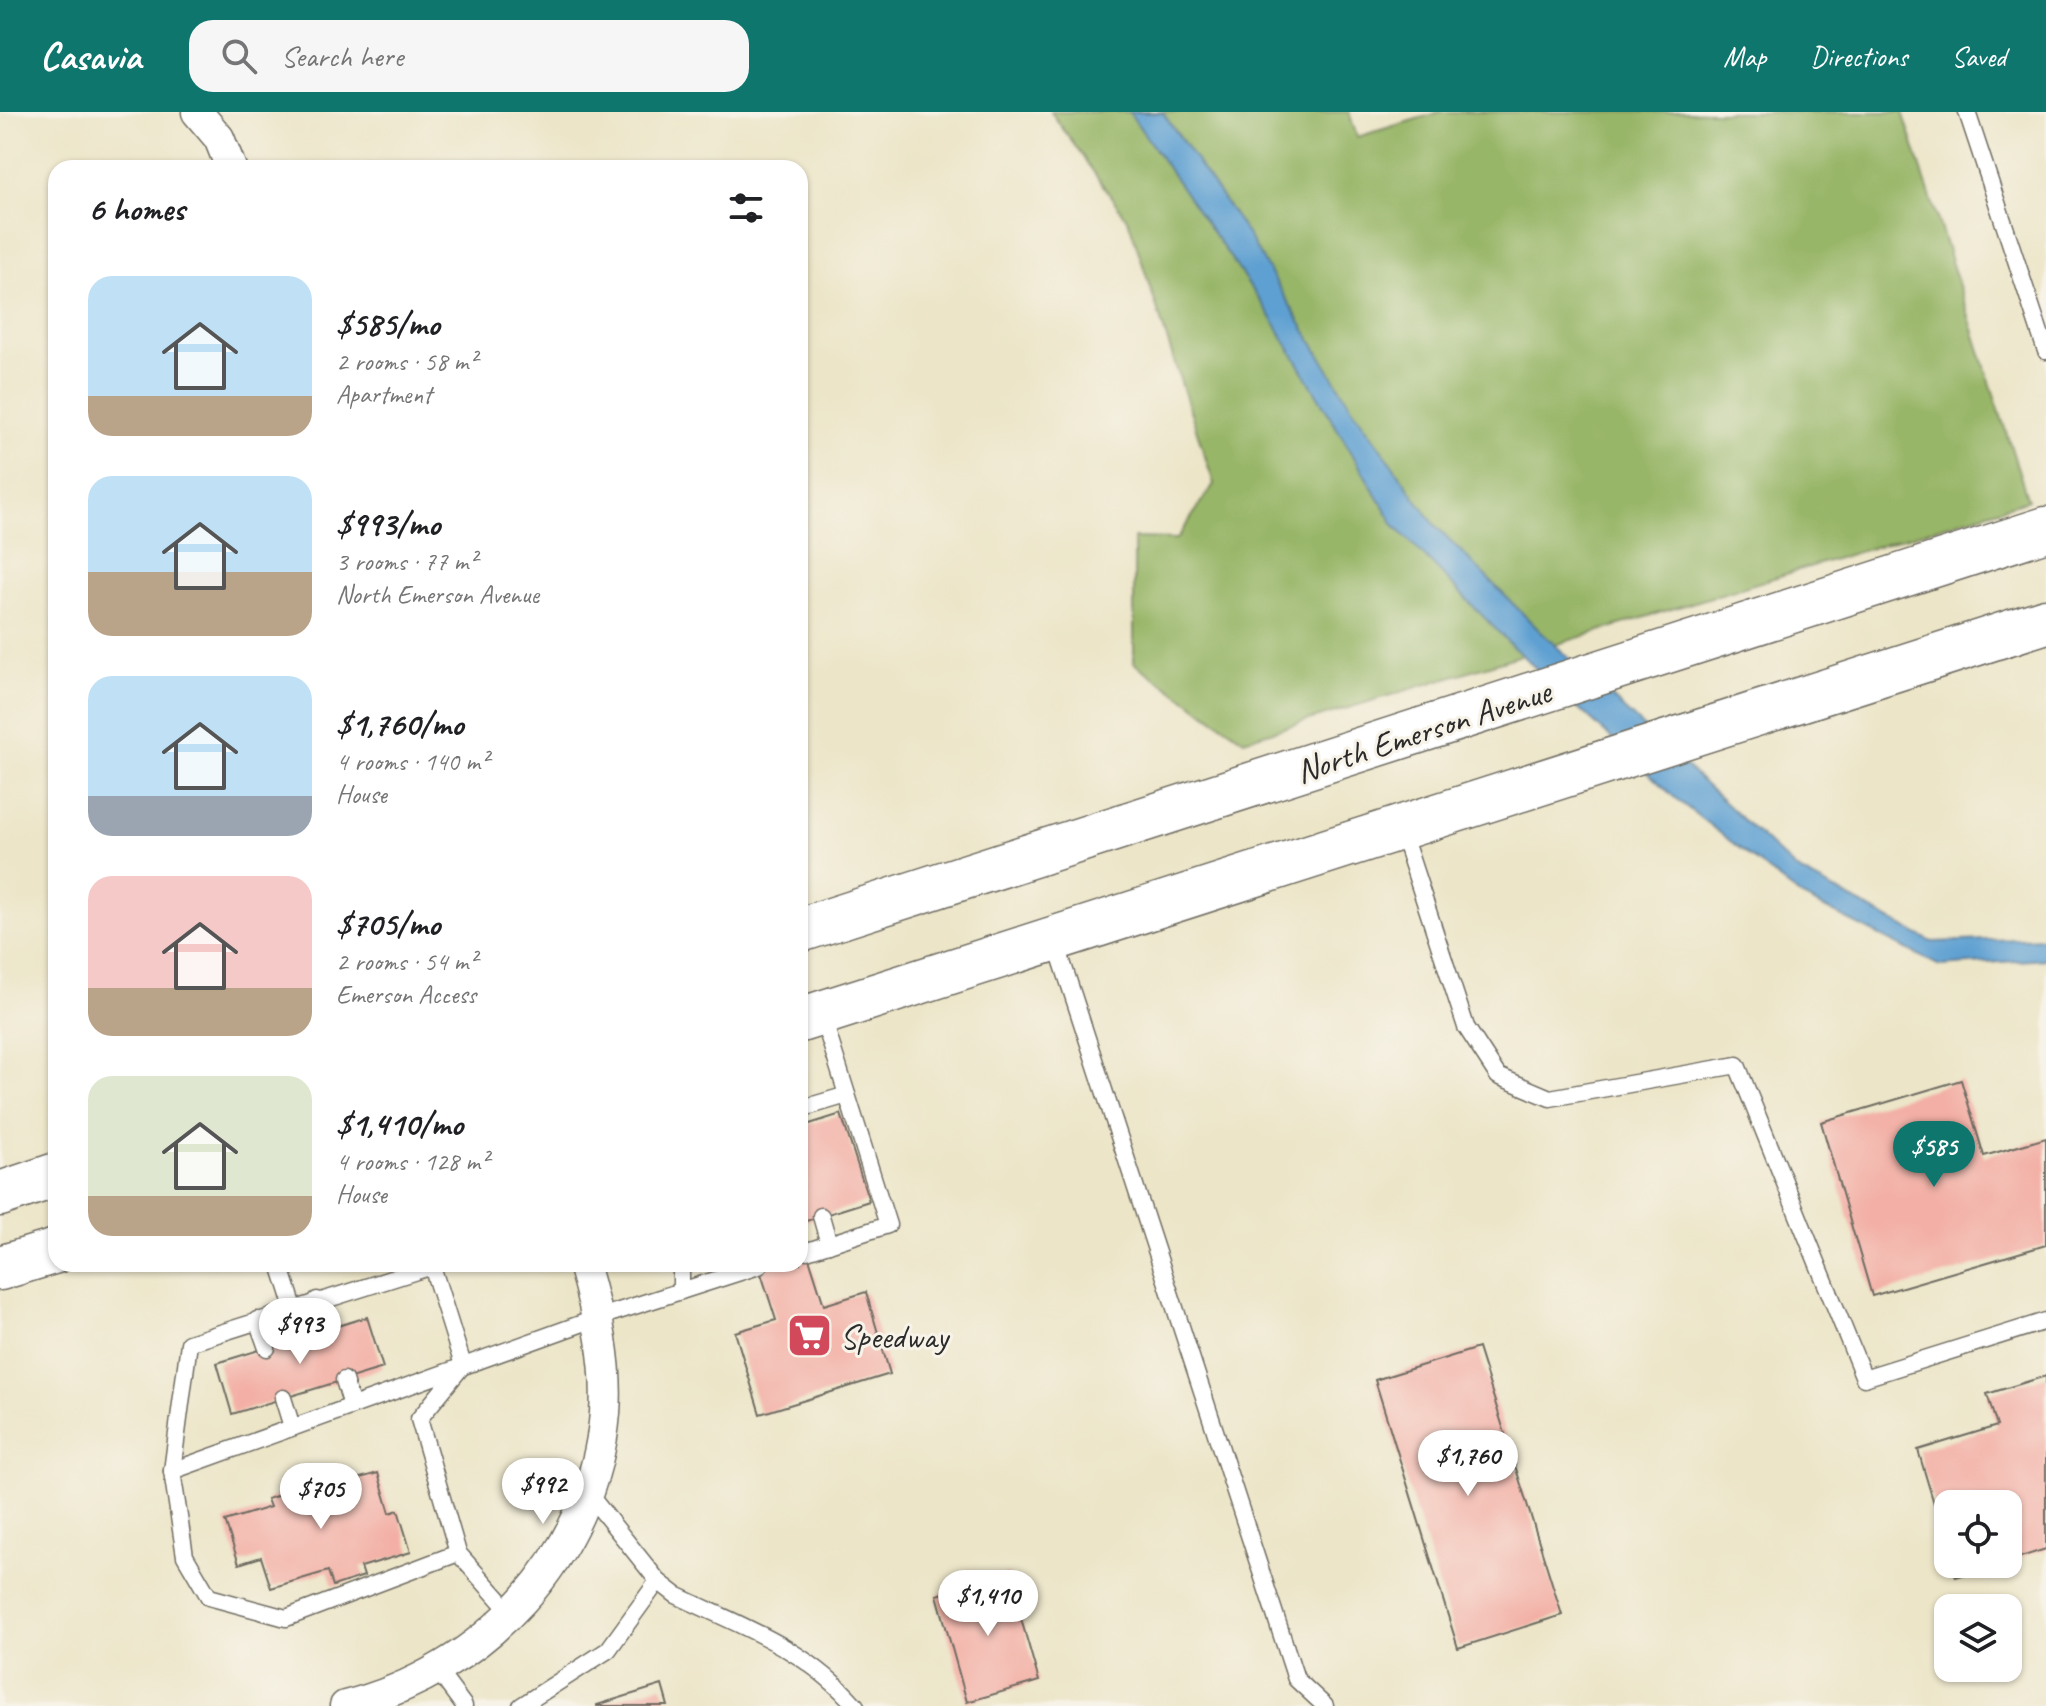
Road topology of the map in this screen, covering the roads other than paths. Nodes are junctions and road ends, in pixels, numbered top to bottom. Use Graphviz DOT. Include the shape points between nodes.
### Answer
graph roads {
  1 [pos="197,112"];
  2 [pos="1967,112"];
  3 [pos="228,160"];
  4 [pos="2046,351"];
  5 [pos="2046,529"];
  6 [pos="2046,621"];
  7 [pos="1401,827"];
  8 [pos="808,927"];
  9 [pos="1055,939"];
  10 [pos="811,1017"];
  11 [pos="847,1095"];
  12 [pos="808,1107"];
  13 [pos="48,1178"];
  14 [pos="0,1194"];
  15 [pos="821,1216"];
  16 [pos="829,1244"];
  17 [pos="808,1251"];
  18 [pos="48,1253"];
  19 [pos="0,1268"];
  20 [pos="283,1272"];
  21 [pos="412,1272"];
  22 [pos="434,1272"];
  23 [pos="585,1272"];
  24 [pos="681,1272"];
  25 [pos="740,1272"];
  26 [pos="681,1291"];
  27 [pos="317,1300"];
  28 [pos="294,1308"];
  29 [pos="597,1318"];
  30 [pos="257,1320"];
  31 [pos="2046,1321"];
  32 [pos="327,1329"];
  33 [pos="267,1348"];
  34 [pos="463,1365"];
  35 [pos="344,1380"];
  36 [pos="283,1398"];
  37 [pos="352,1406"];
  38 [pos="292,1427"];
  39 [pos="172,1471"];
  40 [pos="587,1492"];
  41 [pos="458,1553"];
  42 [pos="658,1581"];
  43 [pos="512,1614"];
  44 [pos="438,1671"];
  45 [pos="345,1706"];
  46 [pos="464,1706"];
  47 [pos="521,1706"];
  48 [pos="856,1706"];
  49 [pos="1325,1706"];
  1 -- 3 [label="street" via="219,138"];
  2 -- 4 [label="lane"];
  5 -- 8 [label="main road, North Emerson Avenue"];
  6 -- 7 [label="main road"];
  7 -- 9 [label="main road"];
  7 -- 31 [label="lane" via="1466,1027 1498,1076 1550,1098 1737,1065 1864,1378"];
  9 -- 10 [label="main road"];
  9 -- 49 [label="lane" via="1296,1679"];
  10 -- 11 [label="lane"];
  11 -- 12 [label="lane"];
  11 -- 16 [label="lane" via="888,1225"];
  13 -- 14 [label="main road"];
  15 -- 16 [label="lane"];
  16 -- 17 [label="lane"];
  18 -- 19 [label="main road"];
  20 -- 28 [label="lane"];
  21 -- 27 [label="lane"];
  22 -- 34 [label="lane"];
  23 -- 29 [label="street"];
  24 -- 26 [label="lane"];
  25 -- 26 [label="lane"];
  26 -- 29 [label="lane"];
  27 -- 28 [label="lane"];
  27 -- 32 [label="lane"];
  28 -- 30 [label="lane"];
  29 -- 34 [label="lane"];
  29 -- 40 [label="street" via="606,1374 605,1414"];
  30 -- 33 [label="lane"];
  30 -- 39 [label="lane" via="189,1343"];
  34 -- 37 [label="lane"];
  34 -- 41 [label="lane" via="419,1419"];
  35 -- 37 [label="lane"];
  36 -- 38 [label="lane"];
  37 -- 38 [label="lane"];
  38 -- 39 [label="lane"];
  39 -- 41 [label="lane" via="185,1556 209,1597 286,1618"];
  40 -- 42 [label="lane"];
  40 -- 43 [label="street" via="564,1545"];
  41 -- 43 [label="lane"];
  42 -- 47 [label="lane" via="608,1650"];
  42 -- 48 [label="lane" via="676,1595 800,1654"];
  43 -- 44 [label="street"];
  44 -- 45 [label="street" via="391,1693"];
  44 -- 46 [label="lane"];
}
